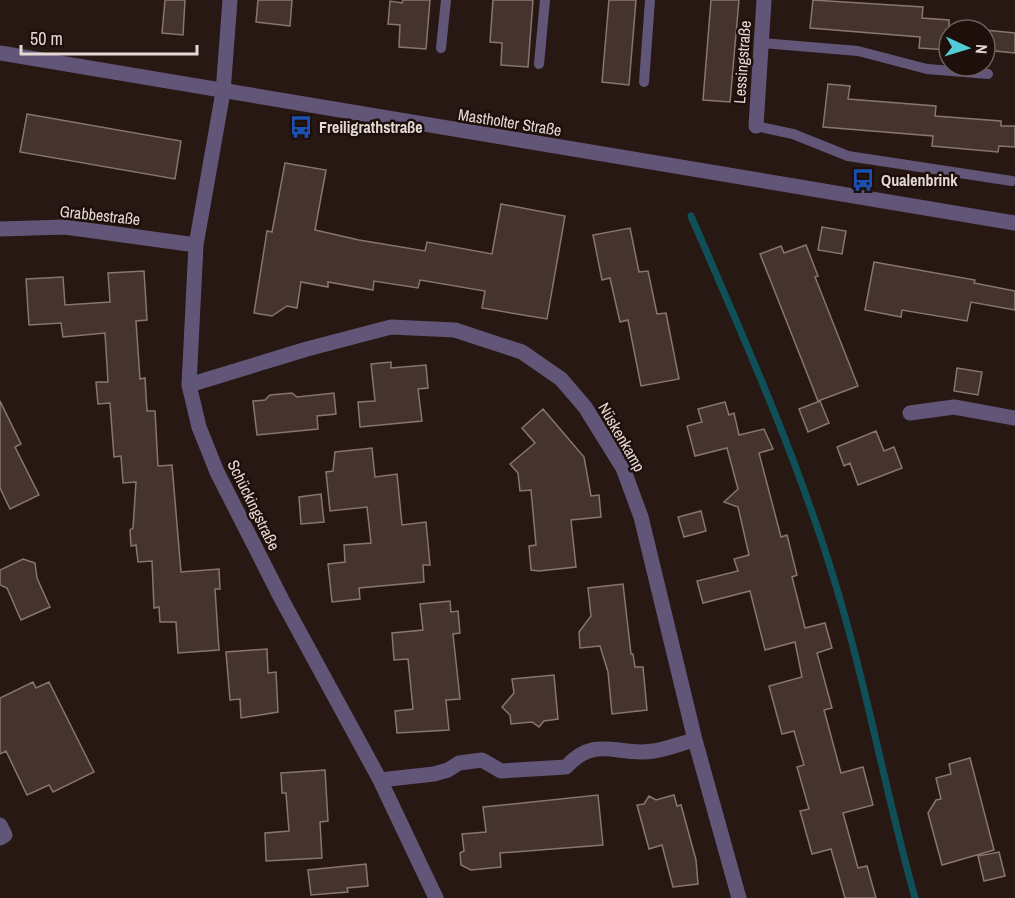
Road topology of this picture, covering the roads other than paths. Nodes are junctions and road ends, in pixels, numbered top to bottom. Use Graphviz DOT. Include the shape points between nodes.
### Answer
graph roads {
  1 [pos="230,0"];
  2 [pos="446,0"];
  3 [pos="545,0"];
  4 [pos="650,0"];
  5 [pos="764,0"];
  6 [pos="761,43"];
  7 [pos="441,48"];
  8 [pos="0,53"];
  9 [pos="538,64"];
  10 [pos="937,70"];
  11 [pos="644,82"];
  12 [pos="223,92"];
  13 [pos="756,126"];
  14 [pos="1012,181"];
  15 [pos="1015,223"];
  16 [pos="0,229"];
  17 [pos="196,245"];
  18 [pos="189,385"];
  19 [pos="910,413"];
  20 [pos="1015,418"];
  21 [pos="695,740"];
  22 [pos="380,780"];
  23 [pos="0,825"];
  24 [pos="0,838"];
  25 [pos="435,898"];
  26 [pos="739,898"];
  1 -- 12 [label="street"];
  2 -- 7 [label="lane"];
  3 -- 9 [label="lane"];
  4 -- 11 [label="lane"];
  5 -- 6 [label="street, Lessingstraße"];
  6 -- 10 [label="lane" via="858,51"];
  6 -- 13 [label="street, Lessingstraße"];
  8 -- 12 [label="street, Mastholter Straße"];
  12 -- 15 [label="street, Mastholter Straße"];
  12 -- 17 [label="street, Schückingstraße"];
  13 -- 14 [label="lane" via="793,134 848,156"];
  16 -- 17 [label="street, Grabbestraße" via="66,227"];
  17 -- 18 [label="street, Schückingstraße"];
  18 -- 21 [label="street, Nüskenkamp" via="391,327 455,330 522,352 561,380 585,407 623,468 641,517"];
  18 -- 22 [label="street, Schückingstraße" via="199,427 217,472"];
  19 -- 20 [label="street" via="954,407"];
  21 -- 22 [label="street" via="653,752 594,749 578,753 566,767 501,771 482,760 459,763 434,774"];
  21 -- 26 [label="street, Nüskenkamp"];
  22 -- 25 [label="street, Schückingstraße"];
  23 -- 24 [label="street" via="5,835"];
}
